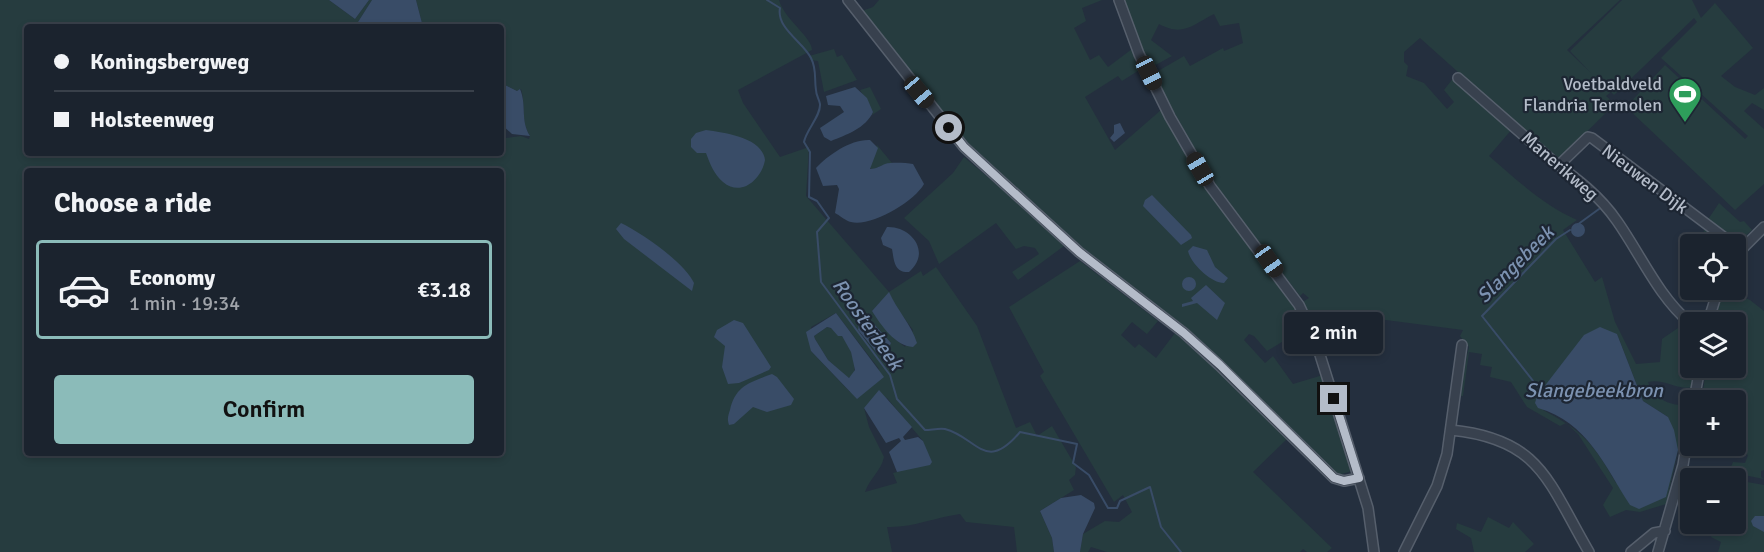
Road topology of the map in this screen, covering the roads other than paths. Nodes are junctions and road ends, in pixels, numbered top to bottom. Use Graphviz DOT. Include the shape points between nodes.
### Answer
graph roads {
  1 [pos="848,0"];
  2 [pos="1119,0"];
  3 [pos="1458,78"];
  4 [pos="1560,164"];
  5 [pos="1764,227"];
  6 [pos="1719,234"];
  7 [pos="1746,240"];
  8 [pos="1680,312"];
  9 [pos="1461,345"];
  10 [pos="1451,430"];
  11 [pos="1684,456"];
  12 [pos="1359,478"];
  13 [pos="1665,531"];
  14 [pos="1374,552"];
  15 [pos="1404,552"];
  16 [pos="1588,552"];
  17 [pos="1631,552"];
  18 [pos="1658,552"];
  1 -- 12 [label="street" via="964,147 1079,252 1220,365 1334,478"];
  2 -- 12 [label="street" via="1139,54 1210,186 1299,305 1315,339"];
  3 -- 4 [label="street, Manerikweg"];
  4 -- 6 [label="street, Nieuwen Dijk" via="1588,137 1592,138"];
  4 -- 8 [label="street, Manerikweg" via="1605,206"];
  5 -- 7 [label="street"];
  9 -- 10 [label="street"];
  10 -- 15 [label="street" via="1437,486"];
  10 -- 16 [label="street" via="1493,437 1514,445 1532,460 1543,472"];
  11 -- 13 [label="street"];
  12 -- 14 [label="street"];
  13 -- 17 [label="street" via="1654,533"];
  13 -- 18 [label="street"];
}
